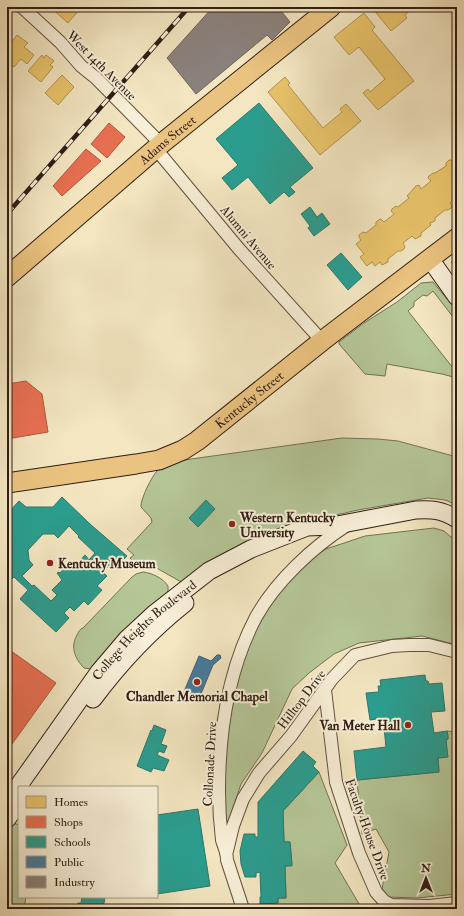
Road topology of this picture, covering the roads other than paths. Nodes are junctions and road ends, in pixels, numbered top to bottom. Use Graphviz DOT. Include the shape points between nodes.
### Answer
graph roads {
  1 [pos="22,7"];
  2 [pos="331,7"];
  3 [pos="159,147"];
  4 [pos="457,238"];
  5 [pos="430,259"];
  6 [pos="7,277"];
  7 [pos="457,297"];
  8 [pos="322,341"];
  9 [pos="7,483"];
  10 [pos="457,519"];
  11 [pos="354,522"];
  12 [pos="332,526"];
  13 [pos="457,652"];
  14 [pos="325,690"];
  15 [pos="18,786"];
  16 [pos="18,786"];
  17 [pos="31,786"];
  18 [pos="7,802"];
  19 [pos="18,803"];
  20 [pos="7,819"];
  21 [pos="227,852"];
  22 [pos="457,903"];
  23 [pos="391,907"];
  24 [pos="243,909"];
  1 -- 3 [label="street, West 14th Avenue" via="96,78"];
  2 -- 3 [label="main road, Adams Street"];
  3 -- 6 [label="main road, Adams Street"];
  3 -- 8 [label="street, Alumni Avenue" via="241,251"];
  4 -- 5 [label="main road, Kentucky Street"];
  5 -- 7 [label="street"];
  5 -- 8 [label="main road, Kentucky Street"];
  8 -- 9 [label="main road, Kentucky Street" via="197,442 169,457"];
  10 -- 11 [label="street, College Heights Boulevard" via="445,512 431,509"];
  11 -- 12 [label="street, College Heights Boulevard"];
  11 -- 21 [label="street, Collonade Drive" via="334,534 276,587 257,616 242,647 228,699 221,744 220,820"];
  12 -- 15 [label="street, College Heights Boulevard" via="307,527 251,549 209,571 154,614 127,639 99,672"];
  12 -- 17 [label="street, College Heights Boulevard" via="248,563 209,584 179,608 142,642 105,684"];
  13 -- 14 [label="street, Hilltop Drive" via="428,645 409,645 392,646 355,656 332,679"];
  14 -- 21 [label="street, Hilltop Drive" via="291,736 259,773 243,799"];
  14 -- 23 [label="street, Faculty House Drive" via="336,782 364,867 376,892"];
  16 -- 18 [label="street, College Heights Boulevard"];
  19 -- 20 [label="street"];
  21 -- 24 [label="street, Collonade Drive" via="227,860"];
  22 -- 23 [label="street, Faculty House Drive"];
}
